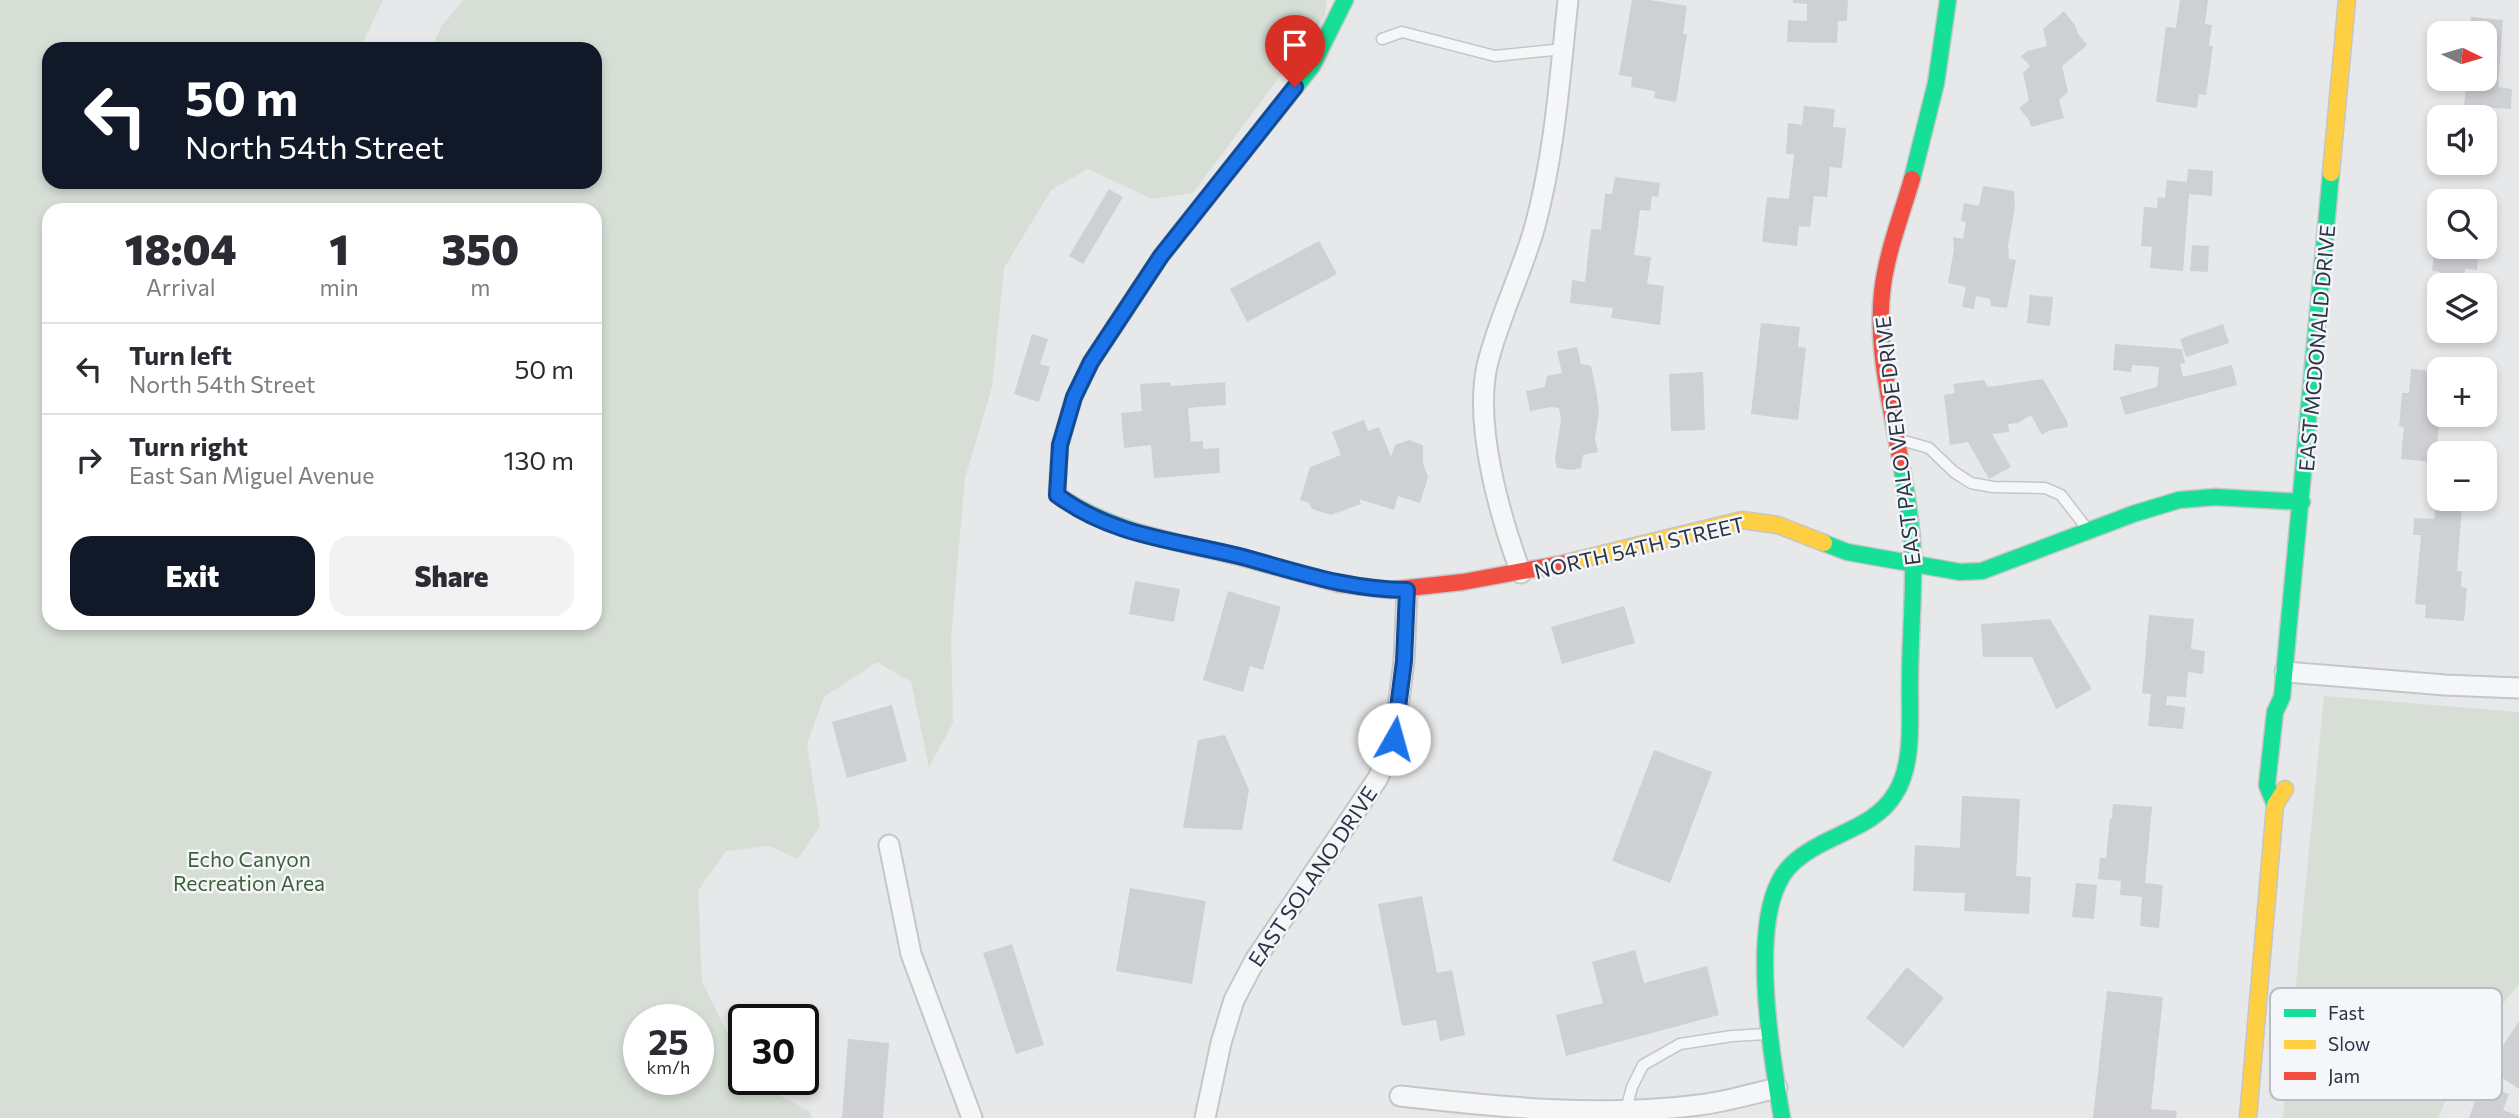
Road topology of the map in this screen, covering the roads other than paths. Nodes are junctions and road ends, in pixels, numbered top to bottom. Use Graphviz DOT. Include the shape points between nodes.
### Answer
graph roads {
  1 [pos="1345,0"];
  2 [pos="1568,0"];
  3 [pos="1948,0"];
  4 [pos="2347,0"];
  5 [pos="1382,38"];
  6 [pos="1563,49"];
  7 [pos="1897,440"];
  8 [pos="2302,502"];
  9 [pos="2089,531"];
  10 [pos="1914,566"];
  11 [pos="1521,573"];
  12 [pos="1407,590"];
  13 [pos="2285,672"];
  14 [pos="2519,688"];
  15 [pos="2282,697"];
  16 [pos="2293,716"];
  17 [pos="2287,775"];
  18 [pos="2275,805"];
  19 [pos="888,845"];
  20 [pos="1771,1034"];
  21 [pos="1777,1088"];
  22 [pos="1400,1096"];
  23 [pos="1626,1110"];
  24 [pos="972,1118"];
  25 [pos="1205,1118"];
  26 [pos="1782,1118"];
  27 [pos="2248,1118"];
  1 -- 12 [label="street, NORTH 54TH STREET" via="1312,66 1161,256 1091,362 1074,397 1060,445 1057,495 1080,512 1136,534 1334,583"];
  2 -- 6 [label="street"];
  3 -- 7 [label="street, EAST PALO VERDE DRIVE" via="1934,95 1881,306"];
  4 -- 8 [label="street, EAST MCDONALD DRIVE"];
  5 -- 6 [label="lane" via="1402,32 1495,56"];
  6 -- 11 [label="street" via="1553,138 1535,225 1487,367 1484,411 1493,480 1504,529"];
  7 -- 9 [label="lane" via="1929,448 1971,483 2045,488 2061,495"];
  7 -- 10 [label="street, EAST PALO VERDE DRIVE"];
  8 -- 9 [label="street, NORTH 54TH STREET" via="2215,497 2179,500"];
  8 -- 13 [label="street, EAST MCDONALD DRIVE"];
  9 -- 10 [label="street, NORTH 54TH STREET" via="1982,571"];
  10 -- 11 [label="street, NORTH 54TH STREET" via="1847,552 1778,525 1742,520"];
  10 -- 20 [label="street, EAST PALO VERDE DRIVE" via="1903,778 1892,800 1875,816 1791,863 1776,890 1765,946"];
  11 -- 12 [label="street, NORTH 54TH STREET"];
  12 -- 25 [label="street, EAST SOLANO DRIVE" via="1394,739 1378,778 1255,960 1234,1000"];
  13 -- 14 [label="street"];
  13 -- 15 [label="street, EAST MCDONALD DRIVE"];
  15 -- 16 [label="street"];
  15 -- 18 [label="street, EAST MCDONALD DRIVE" via="2275,712 2267,785"];
  17 -- 18 [label="street, EAST MCDONALD DRIVE"];
  18 -- 27 [label="street, EAST MCDONALD DRIVE"];
  19 -- 24 [label="street" via="911,954"];
  20 -- 21 [label="street, EAST PALO VERDE DRIVE"];
  20 -- 23 [label="lane" via="1680,1044 1643,1065"];
  21 -- 23 [label="street" via="1700,1105"];
  21 -- 26 [label="street, EAST PALO VERDE DRIVE"];
  22 -- 23 [label="street" via="1512,1108"];
}
